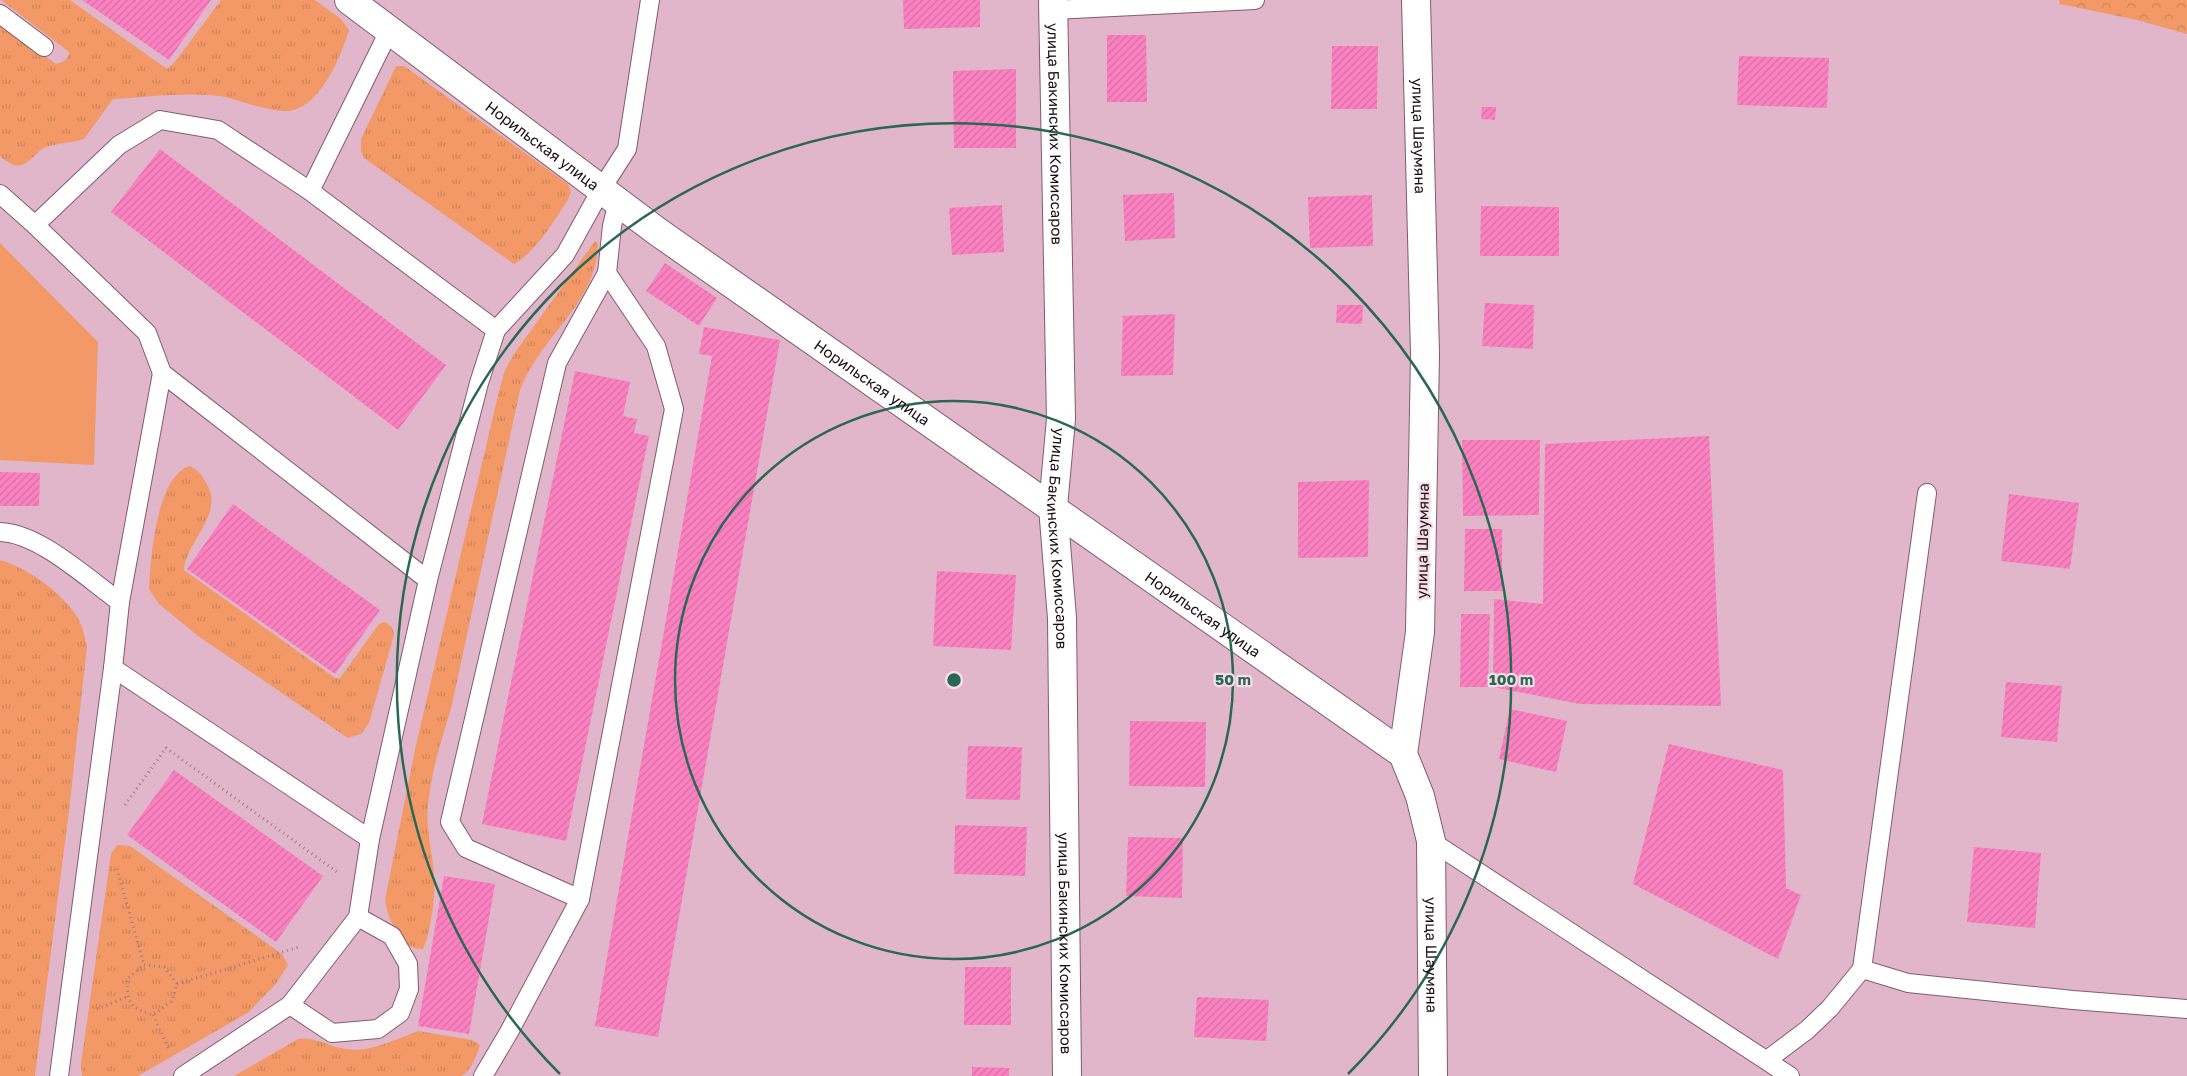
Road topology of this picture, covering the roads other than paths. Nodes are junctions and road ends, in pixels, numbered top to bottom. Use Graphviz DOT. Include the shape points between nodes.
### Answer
graph roads {
  1 [pos="349,0"];
  2 [pos="650,0"];
  3 [pos="1255,0"];
  4 [pos="1416,0"];
  5 [pos="1053,5"];
  6 [pos="0,14"];
  7 [pos="389,31"];
  8 [pos="44,48"];
  9 [pos="310,191"];
  10 [pos="0,194"];
  11 [pos="610,194"];
  12 [pos="35,226"];
  13 [pos="607,273"];
  14 [pos="496,330"];
  15 [pos="162,373"];
  16 [pos="1927,494"];
  17 [pos="1054,507"];
  18 [pos="0,532"];
  19 [pos="428,580"];
  20 [pos="120,602"];
  21 [pos="113,668"];
  22 [pos="1403,754"];
  23 [pos="370,839"];
  24 [pos="1430,841"];
  25 [pos="580,899"];
  26 [pos="358,917"];
  27 [pos="1862,969"];
  28 [pos="290,1005"];
  29 [pos="2187,1009"];
  30 [pos="1767,1060"];
  31 [pos="59,1076"];
  32 [pos="183,1076"];
  33 [pos="483,1076"];
  34 [pos="1067,1076"];
  35 [pos="1433,1076"];
  36 [pos="1790,1076"];
  1 -- 7 [label="street, Норильская улица"];
  2 -- 11 [label="lane" via="626,149"];
  3 -- 5 [label="lane"];
  4 -- 22 [label="street, улица Шаумяна" via="1425,354 1420,632"];
  5 -- 17 [label="street, улица Бакинских Комиссаров" via="1061,419"];
  6 -- 8 [label="lane"];
  7 -- 9 [label="lane"];
  7 -- 11 [label="street, Норильская улица"];
  9 -- 12 [label="lane" via="218,130 160,120 119,145"];
  9 -- 14 [label="lane"];
  10 -- 12 [label="lane"];
  11 -- 13 [label="lane" via="612,226"];
  11 -- 14 [label="lane" via="565,255"];
  11 -- 17 [label="street, Норильская улица" via="658,232"];
  12 -- 15 [label="lane" via="147,333"];
  13 -- 25 [label="lane" via="656,346 674,409"];
  13 -- 25 [label="lane" via="557,363 450,822 466,848"];
  14 -- 19 [label="lane"];
  15 -- 19 [label="lane"];
  15 -- 20 [label="lane"];
  16 -- 27 [label="lane"];
  17 -- 22 [label="street, Норильская улица"];
  17 -- 34 [label="street, улица Бакинских Комиссаров" via="1062,618"];
  18 -- 20 [label="lane" via="11,532 40,543"];
  19 -- 23 [label="lane"];
  20 -- 21 [label="lane"];
  21 -- 23 [label="lane"];
  21 -- 31 [label="lane"];
  22 -- 24 [label="street, улица Шаумяна" via="1420,796"];
  23 -- 26 [label="lane"];
  24 -- 30 [label="lane"];
  24 -- 35 [label="street, улица Шаумяна"];
  25 -- 33 [label="lane"];
  26 -- 28 [label="lane"];
  26 -- 28 [label="lane" via="392,936 408,964 409,989 400,1013 378,1029 332,1033"];
  27 -- 29 [label="lane" via="1908,983"];
  27 -- 30 [label="lane" via="1830,1008"];
  28 -- 32 [label="lane"];
  30 -- 36 [label="lane"];
}
